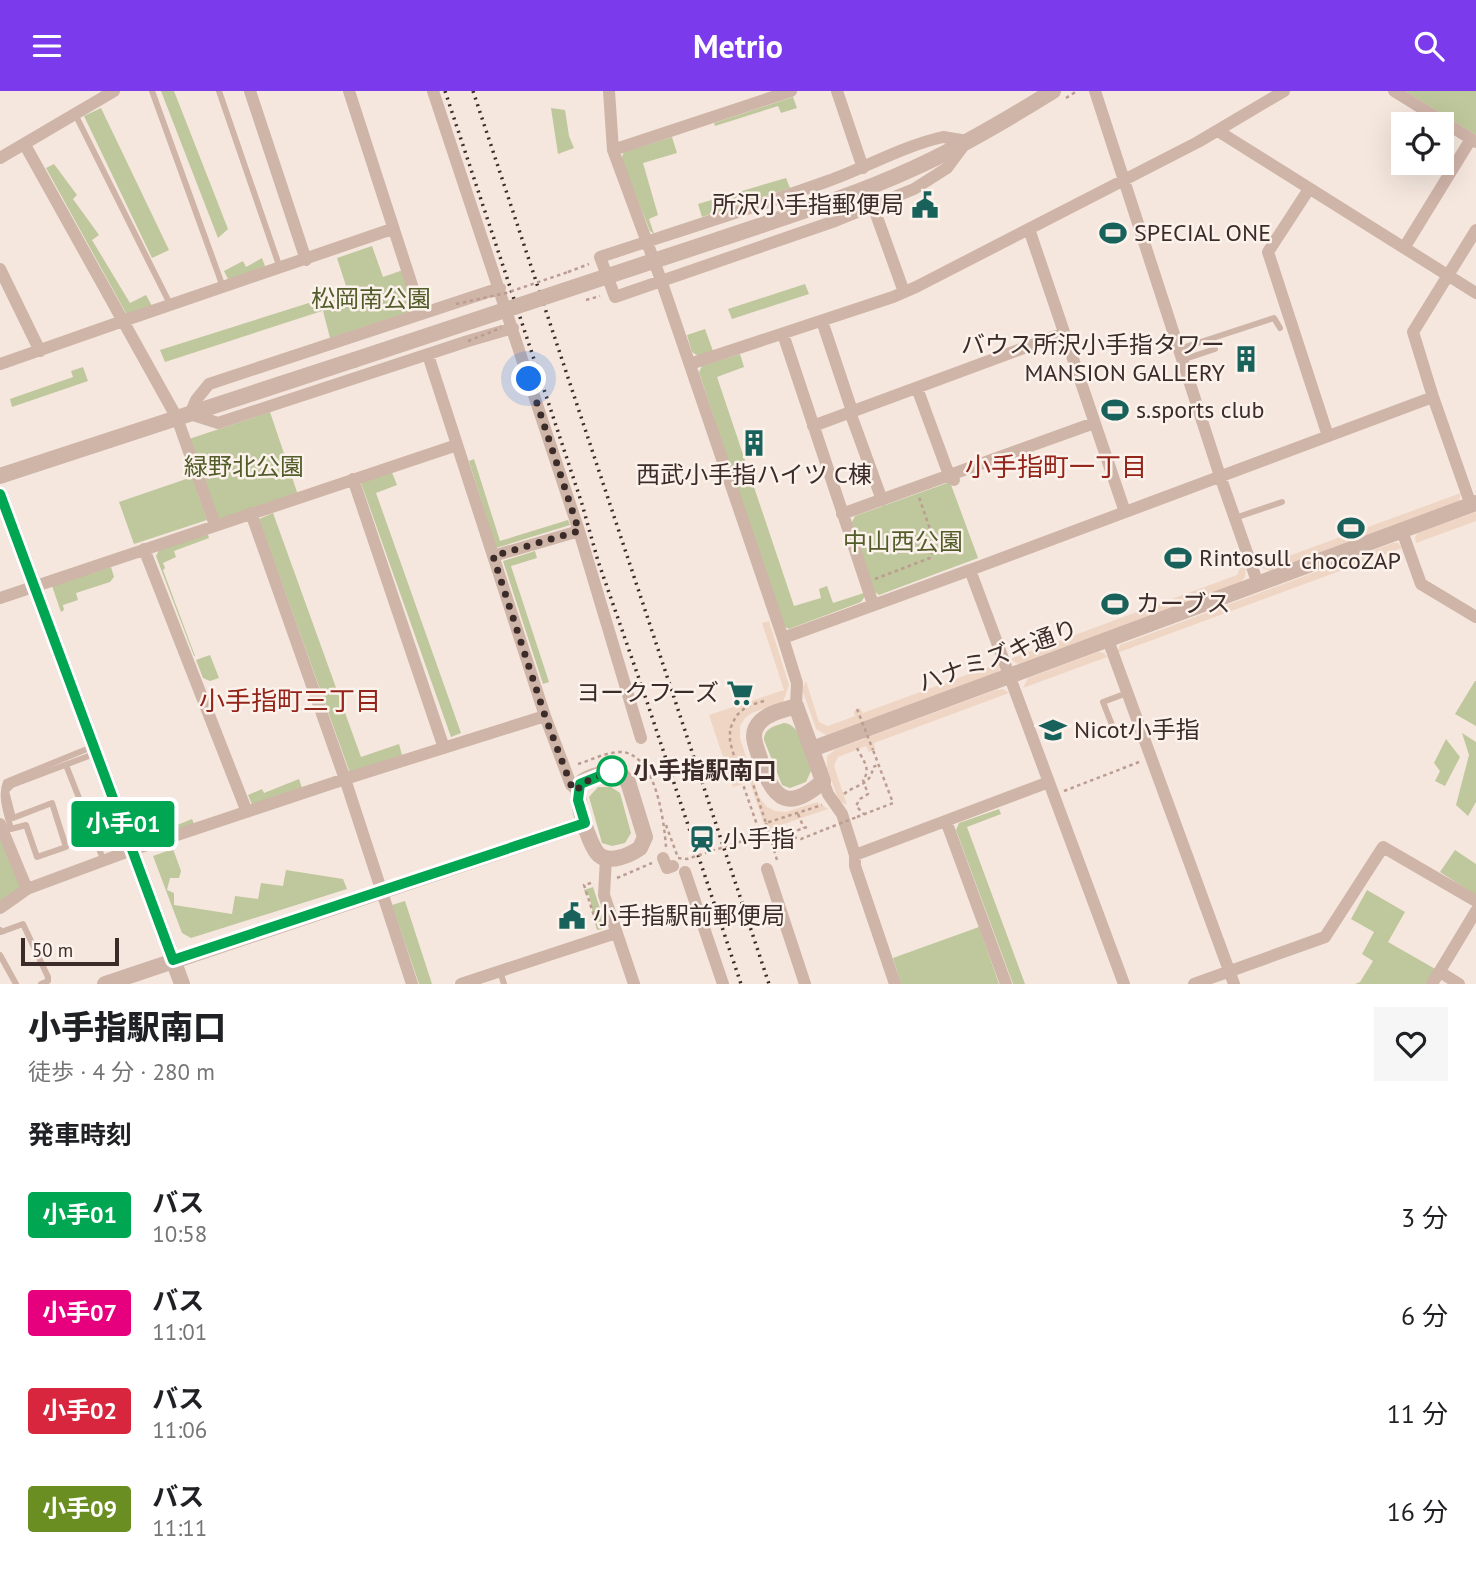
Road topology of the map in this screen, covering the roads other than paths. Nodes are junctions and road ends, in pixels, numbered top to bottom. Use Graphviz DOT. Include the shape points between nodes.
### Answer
graph roads {
  1 [pos="114,91"];
  2 [pos="152,91"];
  3 [pos="219,91"];
  4 [pos="250,91"];
  5 [pos="349,91"];
  6 [pos="433,91"];
  7 [pos="609,91"];
  8 [pos="791,91"];
  9 [pos="837,91"];
  10 [pos="1053,91"];
  11 [pos="1095,91"];
  12 [pos="1284,91"];
  13 [pos="1394,91"];
  14 [pos="756,97"];
  15 [pos="75,114"];
  16 [pos="1218,131"];
  17 [pos="967,141"];
  18 [pos="1473,141"];
  19 [pos="25,145"];
  20 [pos="613,150"];
  21 [pos="0,158"];
  22 [pos="863,168"];
  23 [pos="1124,181"];
  24 [pos="1309,188"];
  25 [pos="873,206"];
  26 [pos="393,229"];
  27 [pos="1029,229"];
  28 [pos="1476,230"];
  29 [pos="648,241"];
  30 [pos="1404,248"];
  31 [pos="306,260"];
  32 [pos="0,269"];
  33 [pos="280,269"];
  34 [pos="1448,276"];
  35 [pos="661,280"];
  36 [pos="223,288"];
  37 [pos="499,288"];
  38 [pos="904,292"];
  39 [pos="1476,293"];
  40 [pos="171,306"];
  41 [pos="421,313"];
  42 [pos="123,321"];
  43 [pos="822,321"];
  44 [pos="508,328"];
  45 [pos="1280,328"];
  46 [pos="1065,333"];
  47 [pos="783,334"];
  48 [pos="1213,338"];
  49 [pos="40,351"];
  50 [pos="428,355"];
  51 [pos="1181,355"];
  52 [pos="0,364"];
  53 [pos="690,364"];
  54 [pos="917,388"];
  55 [pos="1433,397"];
  56 [pos="851,412"];
  57 [pos="183,416"];
  58 [pos="1094,423"];
  59 [pos="813,426"];
  60 [pos="1328,436"];
  61 [pos="457,445"];
  62 [pos="0,476"];
  63 [pos="1220,476"];
  64 [pos="952,478"];
  65 [pos="353,479"];
  66 [pos="0,494"];
  67 [pos="882,500"];
  68 [pos="1282,502"];
  69 [pos="1474,504"];
  70 [pos="1125,512"];
  71 [pos="251,513"];
  72 [pos="842,514"];
  73 [pos="1235,518"];
  74 [pos="215,525"];
  75 [pos="579,531"];
  76 [pos="1402,531"];
  77 [pos="144,549"];
  78 [pos="493,556"];
  79 [pos="970,570"];
  80 [pos="1258,584"];
  81 [pos="34,587"];
  82 [pos="0,598"];
  83 [pos="873,604"];
  84 [pos="1476,617"];
  85 [pos="783,638"];
  86 [pos="1108,640"];
  87 [pos="1010,676"];
  88 [pos="1127,693"];
  89 [pos="796,706"];
  90 [pos="545,716"];
  91 [pos="1112,725"];
  92 [pos="641,738"];
  93 [pos="444,748"];
  94 [pos="812,749"];
  95 [pos="95,750"];
  96 [pos="66,765"];
  97 [pos="345,779"];
  98 [pos="823,781"];
  99 [pos="1052,789"];
  100 [pos="578,791"];
  101 [pos="247,812"];
  102 [pos="946,821"];
  103 [pos="585,823"];
  104 [pos="0,824"];
  105 [pos="132,850"];
  106 [pos="101,854"];
  107 [pos="855,855"];
  108 [pos="606,858"];
  109 [pos="675,863"];
  110 [pos="767,869"];
  111 [pos="27,888"];
  112 [pos="382,891"];
  113 [pos="1476,901"];
  114 [pos="0,908"];
  115 [pos="1476,911"];
  116 [pos="0,932"];
  117 [pos="617,933"];
  118 [pos="0,955"];
  119 [pos="173,960"];
  120 [pos="500,971"];
  121 [pos="1229,971"];
  122 [pos="1440,972"];
  123 [pos="16,984"];
  124 [pos="41,984"];
  125 [pos="105,984"];
  126 [pos="182,984"];
  127 [pos="412,984"];
  128 [pos="461,984"];
  129 [pos="504,984"];
  130 [pos="634,984"];
  131 [pos="723,984"];
  132 [pos="805,984"];
  133 [pos="895,984"];
  134 [pos="1006,984"];
  135 [pos="1124,984"];
  136 [pos="1194,984"];
  137 [pos="1234,984"];
  138 [pos="1432,984"];
  139 [pos="1459,984"];
  1 -- 15 [label="street"];
  2 -- 36 [label="lane"];
  3 -- 33 [label="lane"];
  4 -- 31 [label="street"];
  5 -- 26 [label="street"];
  6 -- 37 [label="street"];
  7 -- 20 [label="street"];
  8 -- 14 [label="street"];
  9 -- 22 [label="street"];
  10 -- 17 [label="street"];
  11 -- 23 [label="street"];
  12 -- 16 [label="street"];
  13 -- 18 [label="street"];
  14 -- 20 [label="street"];
  15 -- 19 [label="street"];
  15 -- 40 [label="lane"];
  16 -- 23 [label="street"];
  16 -- 24 [label="street"];
  17 -- 22 [label="street" via="943,137 924,141"];
  17 -- 25 [label="street" via="947,168 914,189"];
  17 -- 57 [label="street, bridge" via="841,198"];
  18 -- 30 [label="street"];
  19 -- 21 [label="street"];
  19 -- 42 [label="street"];
  20 -- 29 [label="street"];
  22 -- 29 [label="street"];
  23 -- 27 [label="street"];
  23 -- 51 [label="street"];
  24 -- 30 [label="street"];
  24 -- 60 [label="street" via="1268,252"];
  25 -- 35 [label="street"];
  25 -- 38 [label="street"];
  26 -- 31 [label="street"];
  26 -- 41 [label="street"];
  27 -- 38 [label="street"];
  27 -- 46 [label="street"];
  28 -- 34 [label="street"];
  29 -- 35 [label="street"];
  29 -- 35 [label="street" via="600,257 615,297"];
  30 -- 34 [label="street"];
  31 -- 33 [label="street"];
  32 -- 49 [label="street"];
  33 -- 36 [label="street"];
  34 -- 39 [label="street"];
  34 -- 55 [label="street" via="1413,332"];
  35 -- 53 [label="street"];
  36 -- 40 [label="street"];
  37 -- 41 [label="street"];
  37 -- 44 [label="street"];
  38 -- 43 [label="street"];
  40 -- 42 [label="street"];
  41 -- 57 [label="street" via="209,384"];
  42 -- 49 [label="street"];
  42 -- 57 [label="street"];
  43 -- 47 [label="street"];
  43 -- 56 [label="street"];
  44 -- 50 [label="street"];
  44 -- 75 [label="street"];
  45 -- 48 [label="lane" via="1275,318"];
  46 -- 54 [label="street"];
  46 -- 58 [label="street"];
  47 -- 53 [label="street"];
  47 -- 59 [label="street"];
  48 -- 51 [label="lane"];
  48 -- 51 [label="lane" via="1215,349"];
  49 -- 52 [label="street"];
  50 -- 57 [label="street" via="218,423"];
  50 -- 61 [label="street"];
  51 -- 63 [label="street"];
  53 -- 85 [label="street"];
  54 -- 56 [label="street"];
  54 -- 64 [label="street"];
  55 -- 60 [label="street"];
  55 -- 69 [label="street"];
  56 -- 59 [label="street"];
  56 -- 67 [label="street"];
  57 -- 62 [label="street"];
  57 -- 74 [label="street"];
  58 -- 64 [label="street"];
  58 -- 70 [label="street"];
  59 -- 72 [label="street"];
  60 -- 63 [label="street"];
  61 -- 65 [label="street"];
  61 -- 78 [label="street"];
  63 -- 70 [label="street"];
  63 -- 73 [label="street"];
  64 -- 67 [label="street"];
  65 -- 71 [label="street"];
  65 -- 93 [label="street"];
  66 -- 81 [label="street"];
  67 -- 72 [label="street"];
  68 -- 73 [label="lane"];
  69 -- 76 [label="street, ハナミズキ通り"];
  70 -- 79 [label="street"];
  71 -- 74 [label="street"];
  71 -- 97 [label="street"];
  72 -- 83 [label="street"];
  73 -- 80 [label="street"];
  74 -- 77 [label="street"];
  75 -- 78 [label="street"];
  75 -- 92 [label="street"];
  76 -- 80 [label="street, ハナミズキ通り"];
  76 -- 84 [label="street" via="1421,584"];
  77 -- 81 [label="street"];
  77 -- 101 [label="street"];
  78 -- 90 [label="street"];
  79 -- 83 [label="street"];
  79 -- 87 [label="street"];
  80 -- 86 [label="street, ハナミズキ通り"];
  81 -- 82 [label="street"];
  81 -- 95 [label="street"];
  83 -- 85 [label="street"];
  85 -- 89 [label="street" via="797,683"];
  86 -- 87 [label="street, ハナミズキ通り"];
  86 -- 88 [label="street"];
  87 -- 94 [label="street, ハナミズキ通り"];
  87 -- 99 [label="street"];
  88 -- 91 [label="lane" via="1103,702"];
  88 -- 121 [label="street"];
  89 -- 94 [label="street"];
  89 -- 98 [label="street" via="776,712 755,729 769,786 791,799 806,795"];
  90 -- 93 [label="street"];
  90 -- 100 [label="street" via="560,761"];
  93 -- 97 [label="street"];
  94 -- 98 [label="street"];
  95 -- 96 [label="lane"];
  95 -- 96 [label="lane" via="3,786 1,795 11,829 26,825 37,857 66,847 52,803 13,818 6,791"];
  95 -- 105 [label="street"];
  96 -- 106 [label="lane"];
  97 -- 101 [label="street"];
  97 -- 112 [label="street"];
  98 -- 107 [label="street" via="842,814"];
  99 -- 102 [label="street"];
  99 -- 135 [label="street"];
  100 -- 103 [label="street"];
  100 -- 108 [label="street" via="587,779 612,771 628,782 645,837 643,845"];
  101 -- 105 [label="street"];
  102 -- 107 [label="street"];
  102 -- 134 [label="street"];
  103 -- 108 [label="street" via="599,855"];
  103 -- 112 [label="street"];
  104 -- 111 [label="street"];
  105 -- 111 [label="street"];
  105 -- 119 [label="street"];
  107 -- 133 [label="street"];
  108 -- 117 [label="street" via="604,895"];
  109 -- 131 [label="street"];
  110 -- 132 [label="street"];
  111 -- 114 [label="street"];
  112 -- 119 [label="street"];
  112 -- 127 [label="street"];
  113 -- 121 [label="street" via="1383,847 1325,937"];
  115 -- 122 [label="street"];
  116 -- 124 [label="lane" via="23,924 48,977"];
  117 -- 120 [label="street"];
  117 -- 130 [label="street"];
  118 -- 123 [label="lane"];
  119 -- 125 [label="street"];
  119 -- 126 [label="street"];
  120 -- 128 [label="street"];
  120 -- 129 [label="lane"];
  121 -- 136 [label="street"];
  121 -- 137 [label="street"];
  122 -- 138 [label="street"];
  122 -- 139 [label="street"];
}
